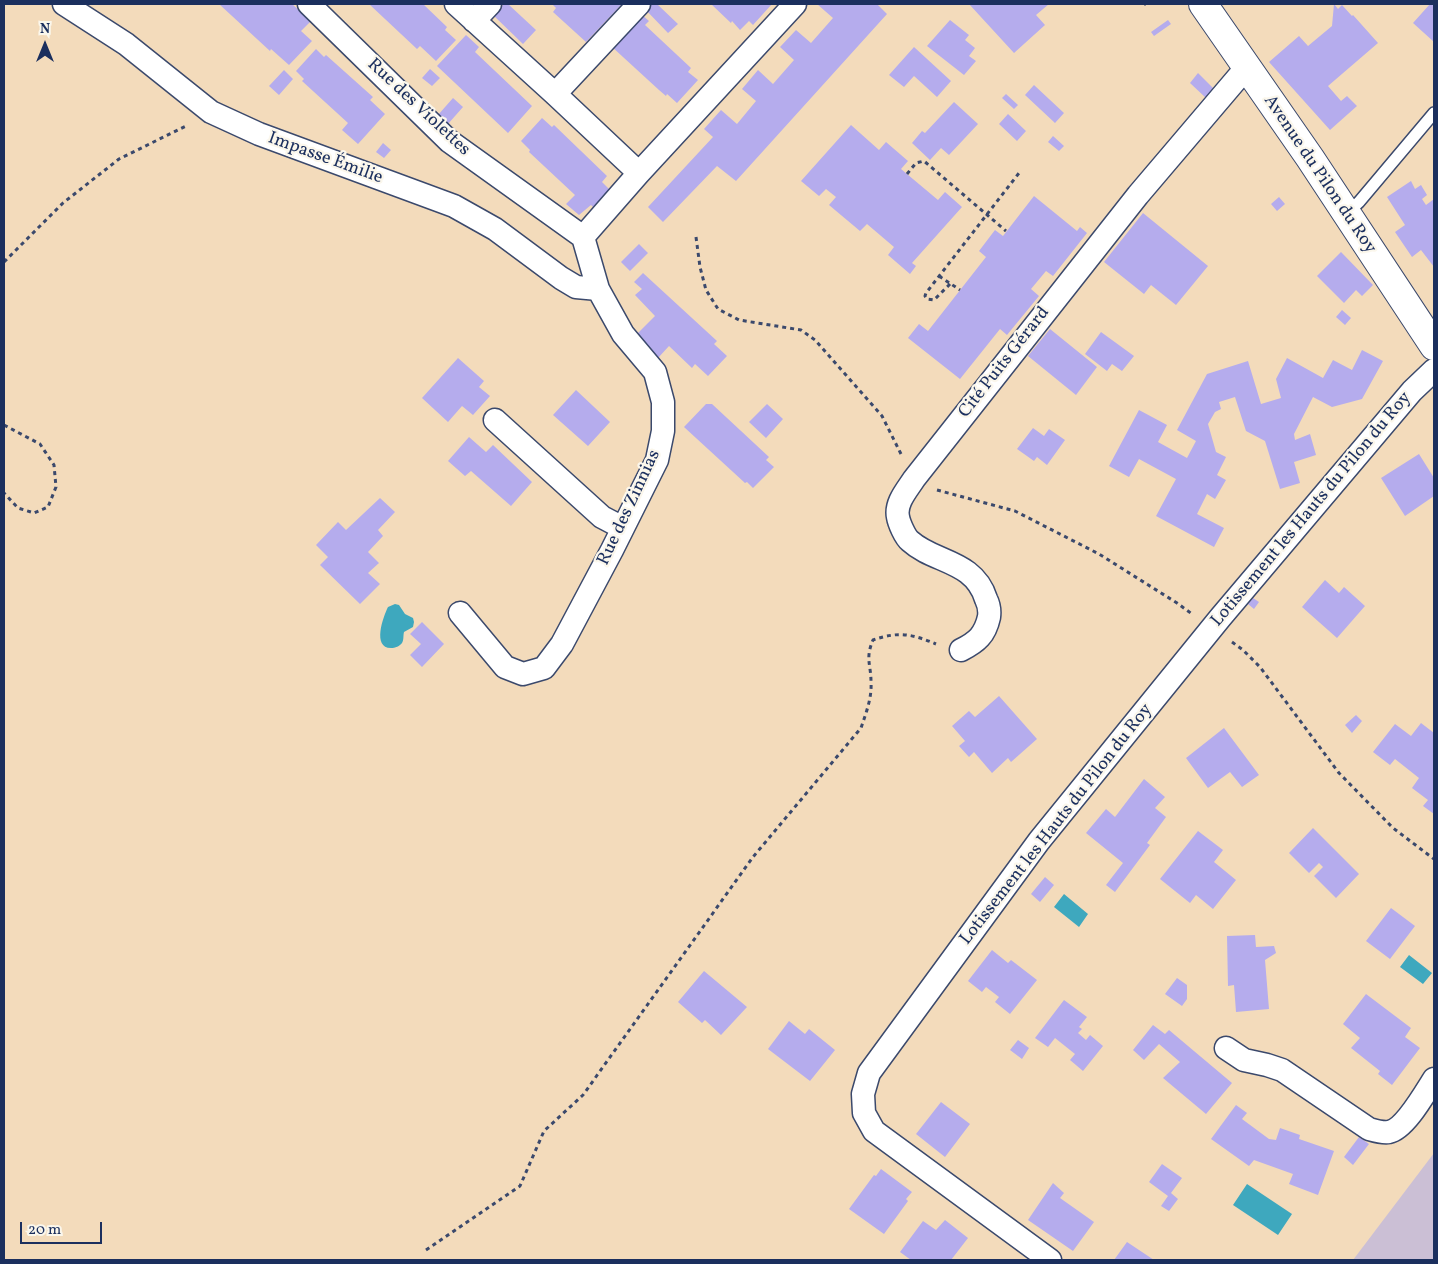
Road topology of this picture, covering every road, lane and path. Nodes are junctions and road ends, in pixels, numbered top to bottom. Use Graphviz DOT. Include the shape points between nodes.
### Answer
graph roads {
  1 [pos="64,4"];
  2 [pos="309,4"];
  3 [pos="456,4"];
  4 [pos="490,4"];
  5 [pos="639,4"];
  6 [pos="796,4"];
  7 [pos="1203,4"];
  8 [pos="474,21"];
  9 [pos="1246,68"];
  10 [pos="555,94"];
  11 [pos="211,112"];
  12 [pos="1434,113"];
  13 [pos="639,173"];
  14 [pos="1019,173"];
  15 [pos="907,174"];
  16 [pos="1345,214"];
  17 [pos="986,215"];
  18 [pos="1006,231"];
  19 [pos="583,237"];
  20 [pos="696,237"];
  21 [pos="4,262"];
  22 [pos="939,276"];
  23 [pos="950,284"];
  24 [pos="598,288"];
  25 [pos="960,290"];
  26 [pos="1434,346"];
  27 [pos="1434,370"];
  28 [pos="495,420"];
  29 [pos="4,426"];
  30 [pos="914,479"];
  31 [pos="4,493"];
  32 [pos="623,528"];
  33 [pos="460,613"];
  34 [pos="1212,628"];
  35 [pos="961,650"];
  36 [pos="1434,859"];
  37 [pos="1226,1048"];
  38 [pos="1434,1079"];
  39 [pos="426,1250"];
  40 [pos="1050,1260"];
  1 -- 11 [label="street, Impasse Émilie" via="126,44"];
  2 -- 19 [label="street, Rue des Violettes" via="448,141"];
  3 -- 8 [label="street"];
  4 -- 8 [label="street"];
  5 -- 10 [label="street"];
  6 -- 13 [label="street"];
  7 -- 9 [label="main road, Avenue du Pilon du Roy"];
  8 -- 10 [label="street"];
  9 -- 16 [label="main road, Avenue du Pilon du Roy"];
  9 -- 30 [label="street, Cité Puits Gérard" via="1138,195"];
  10 -- 13 [label="street"];
  11 -- 21 [label="path" via="119,159 63,203"];
  11 -- 24 [label="street, Impasse Émilie" via="259,134 454,206 495,229 576,287"];
  12 -- 16 [label="lane" via="1359,202"];
  13 -- 19 [label="street"];
  14 -- 17 [label="path"];
  15 -- 17 [label="path" via="916,163 924,161"];
  16 -- 26 [label="main road, Avenue du Pilon du Roy"];
  17 -- 18 [label="path"];
  17 -- 22 [label="path"];
  19 -- 24 [label="street, Rue des Zinnias"];
  20 -- 30 [label="path" via="706,290 718,309 739,320 801,330 815,340 882,416"];
  22 -- 23 [label="path"];
  22 -- 23 [label="path" via="926,293 927,299 934,300"];
  23 -- 25 [label="path"];
  24 -- 32 [label="street, Rue des Zinnias" via="623,334 655,372 663,402 663,431 657,460"];
  27 -- 34 [label="street, Lotissement les Hauts du Pilon du Roy" via="1412,391"];
  28 -- 32 [label="street" via="602,517"];
  29 -- 31 [label="path" via="40,444 54,465 56,487 48,507 34,513 18,508"];
  30 -- 34 [label="path" via="934,489 1015,511 1100,554"];
  30 -- 35 [label="street, Cité Puits Gérard" via="898,504 898,517 908,540 968,572 983,589 990,610 987,626 977,642"];
  32 -- 33 [label="street, Rue des Zinnias" via="562,644 544,668 523,674 505,667"];
  34 -- 36 [label="path" via="1260,667 1346,780 1392,828"];
  34 -- 40 [label="street, Lotissement les Hauts du Pilon du Roy" via="1039,841 869,1073 863,1094 864,1114 874,1131"];
  35 -- 39 [label="path" via="947,649 916,635 889,634 873,640 868,653 871,683 868,708 861,728 753,857 583,1095 544,1131 520,1186"];
  37 -- 38 [label="street" via="1244,1060 1282,1070 1369,1130 1379,1132 1390,1132 1404,1122"];
}
